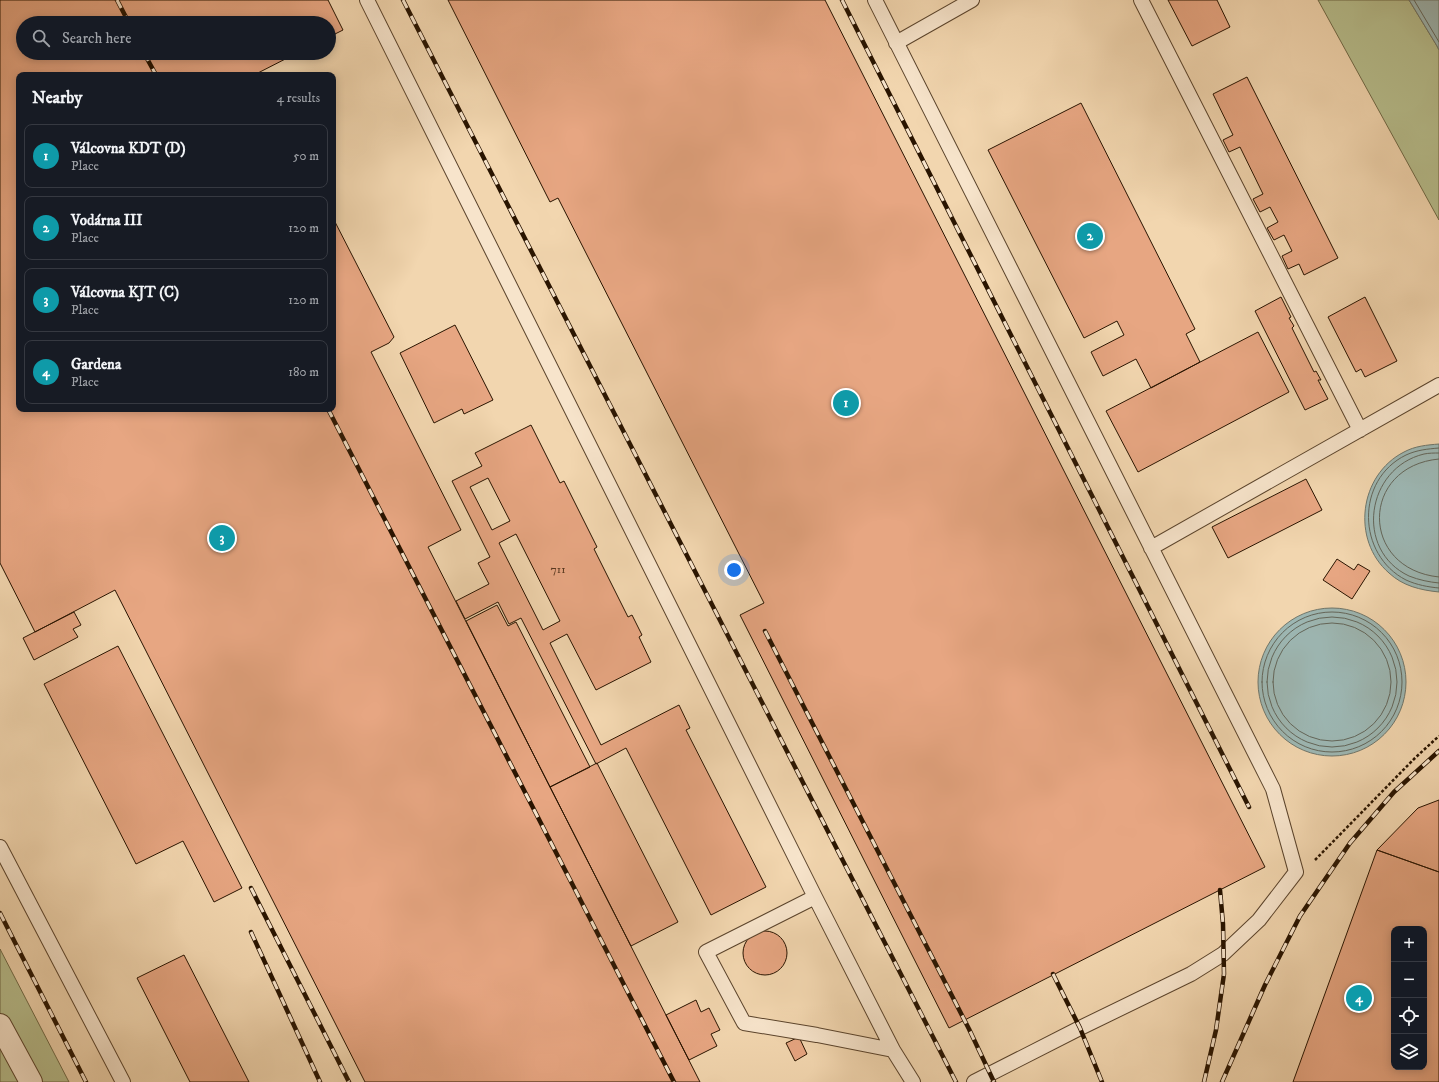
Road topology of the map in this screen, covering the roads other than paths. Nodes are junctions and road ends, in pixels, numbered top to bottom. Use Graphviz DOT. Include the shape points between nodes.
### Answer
graph roads {
  1 [pos="367,0"];
  2 [pos="874,0"];
  3 [pos="972,0"];
  4 [pos="1141,0"];
  5 [pos="896,44"];
  6 [pos="1439,386"];
  7 [pos="1360,430"];
  8 [pos="1151,548"];
  9 [pos="0,846"];
  10 [pos="815,897"];
  11 [pos="0,1025"];
  12 [pos="893,1050"];
  13 [pos="31,1082"];
  14 [pos="124,1082"];
  15 [pos="913,1082"];
  16 [pos="974,1082"];
  1 -- 10 [label="lane"];
  2 -- 5 [label="lane"];
  3 -- 5 [label="lane"];
  4 -- 7 [label="lane"];
  5 -- 8 [label="lane"];
  6 -- 7 [label="lane"];
  7 -- 8 [label="lane"];
  8 -- 16 [label="lane" via="1273,789 1296,872 1259,920 1223,954 1192,974"];
  9 -- 14 [label="lane"];
  10 -- 12 [label="lane"];
  10 -- 12 [label="lane" via="706,952 744,1022"];
  11 -- 13 [label="street"];
  12 -- 15 [label="lane"];
}
